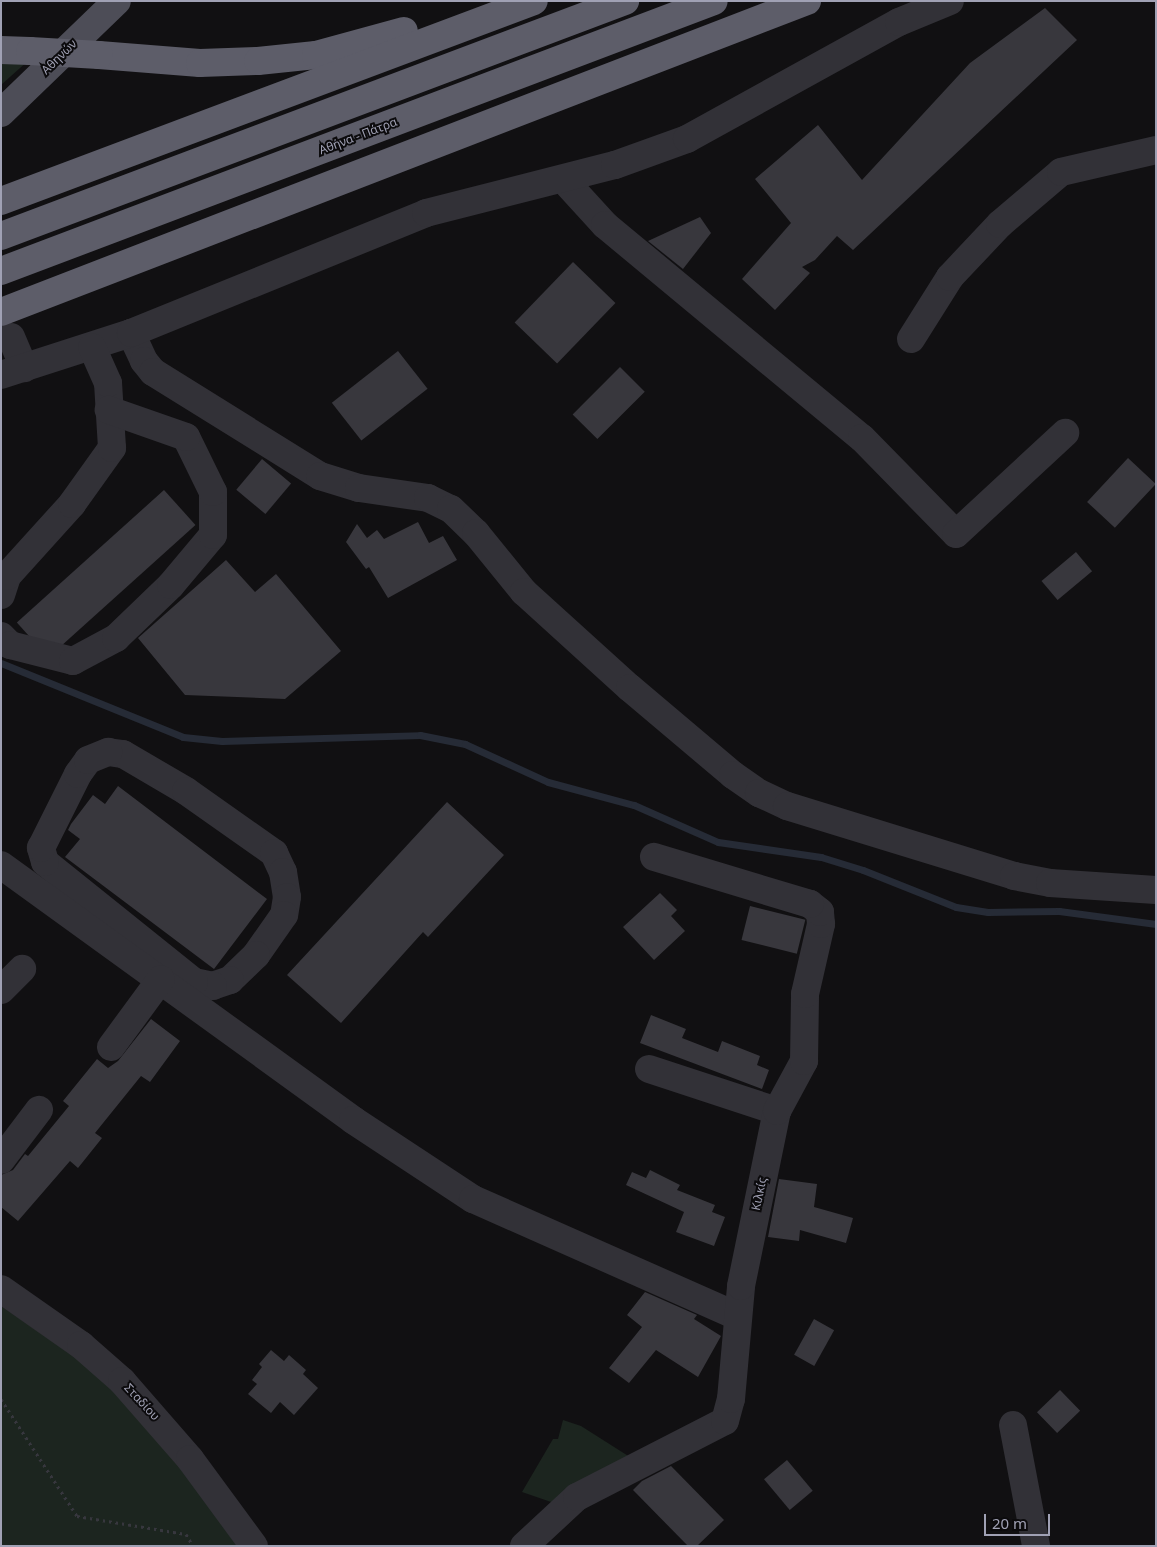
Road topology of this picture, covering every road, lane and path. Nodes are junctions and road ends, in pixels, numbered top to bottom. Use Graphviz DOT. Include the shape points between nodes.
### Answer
graph roads {
  1 [pos="117,1"];
  2 [pos="533,1"];
  3 [pos="625,1"];
  4 [pos="714,1"];
  5 [pos="807,1"];
  6 [pos="950,1"];
  7 [pos="1,50"];
  8 [pos="1,113"];
  9 [pos="1156,150"];
  10 [pos="563,179"];
  11 [pos="1,201"];
  12 [pos="1,236"];
  13 [pos="1,271"];
  14 [pos="6,325"];
  15 [pos="131,333"];
  16 [pos="911,339"];
  17 [pos="92,347"];
  18 [pos="13,372"];
  19 [pos="109,410"];
  20 [pos="1065,433"];
  21 [pos="1,595"];
  22 [pos="1,636"];
  23 [pos="654,857"];
  24 [pos="1,865"];
  25 [pos="1156,890"];
  26 [pos="113,919"];
  27 [pos="113,947"];
  28 [pos="22,969"];
  29 [pos="161,979"];
  30 [pos="1,990"];
  31 [pos="111,1047"];
  32 [pos="649,1069"];
  33 [pos="39,1110"];
  34 [pos="777,1111"];
  35 [pos="1,1160"];
  36 [pos="1,1290"];
  37 [pos="738,1316"];
  38 [pos="1,1399"];
  39 [pos="1013,1425"];
  40 [pos="194,1546"];
  41 [pos="254,1546"];
  42 [pos="524,1546"];
  43 [pos="1036,1546"];
  1 -- 8 [label="main road, Αθηνών"];
  2 -- 7 [label="highway, bridge" via="428,24 373,42 316,55 258,62 200,63"];
  2 -- 11 [label="highway"];
  3 -- 12 [label="highway"];
  4 -- 13 [label="highway, Αθήνα - Πάτρα"];
  5 -- 14 [label="highway"];
  6 -- 10 [label="street" via="898,22 687,139 615,165"];
  9 -- 16 [label="street" via="1061,172 1000,224 950,277"];
  10 -- 15 [label="street" via="426,213"];
  10 -- 20 [label="street" via="605,225 862,438 956,534"];
  14 -- 18 [label="street"];
  15 -- 17 [label="street"];
  15 -- 25 [label="street" via="144,362 153,372 320,476 359,488 428,498 451,509 476,533 524,592 637,694 733,776 759,793 787,806 1014,876 1058,884"];
  17 -- 18 [label="street"];
  17 -- 19 [label="street" via="108,383"];
  19 -- 21 [label="street" via="112,448 72,504 7,576"];
  19 -- 22 [label="street" via="186,437 213,492 213,535 171,585 116,638 73,661 10,645"];
  23 -- 34 [label="street, Κιλκίς" via="810,904 820,912 821,924 805,994 804,1061"];
  24 -- 27 [label="street"];
  26 -- 26 [label="street" via="45,862 41,848 78,774 88,760 108,752 124,754 194,797 274,852 283,872 287,897 284,915 256,955 230,980 213,986 194,982"];
  26 -- 27 [label="street"];
  27 -- 29 [label="street"];
  28 -- 30 [label="street"];
  29 -- 31 [label="street"];
  29 -- 37 [label="street" via="353,1120 473,1199"];
  32 -- 34 [label="street"];
  33 -- 35 [label="street"];
  34 -- 37 [label="street, Κιλκίς"];
  36 -- 41 [label="street, Σταδίου" via="81,1344 122,1381 184,1452"];
  37 -- 42 [label="street, Κιλκίς" via="731,1399 725,1421 577,1497"];
  38 -- 40 [label="path" via="77,1516 186,1534"];
  39 -- 43 [label="street"];
}
